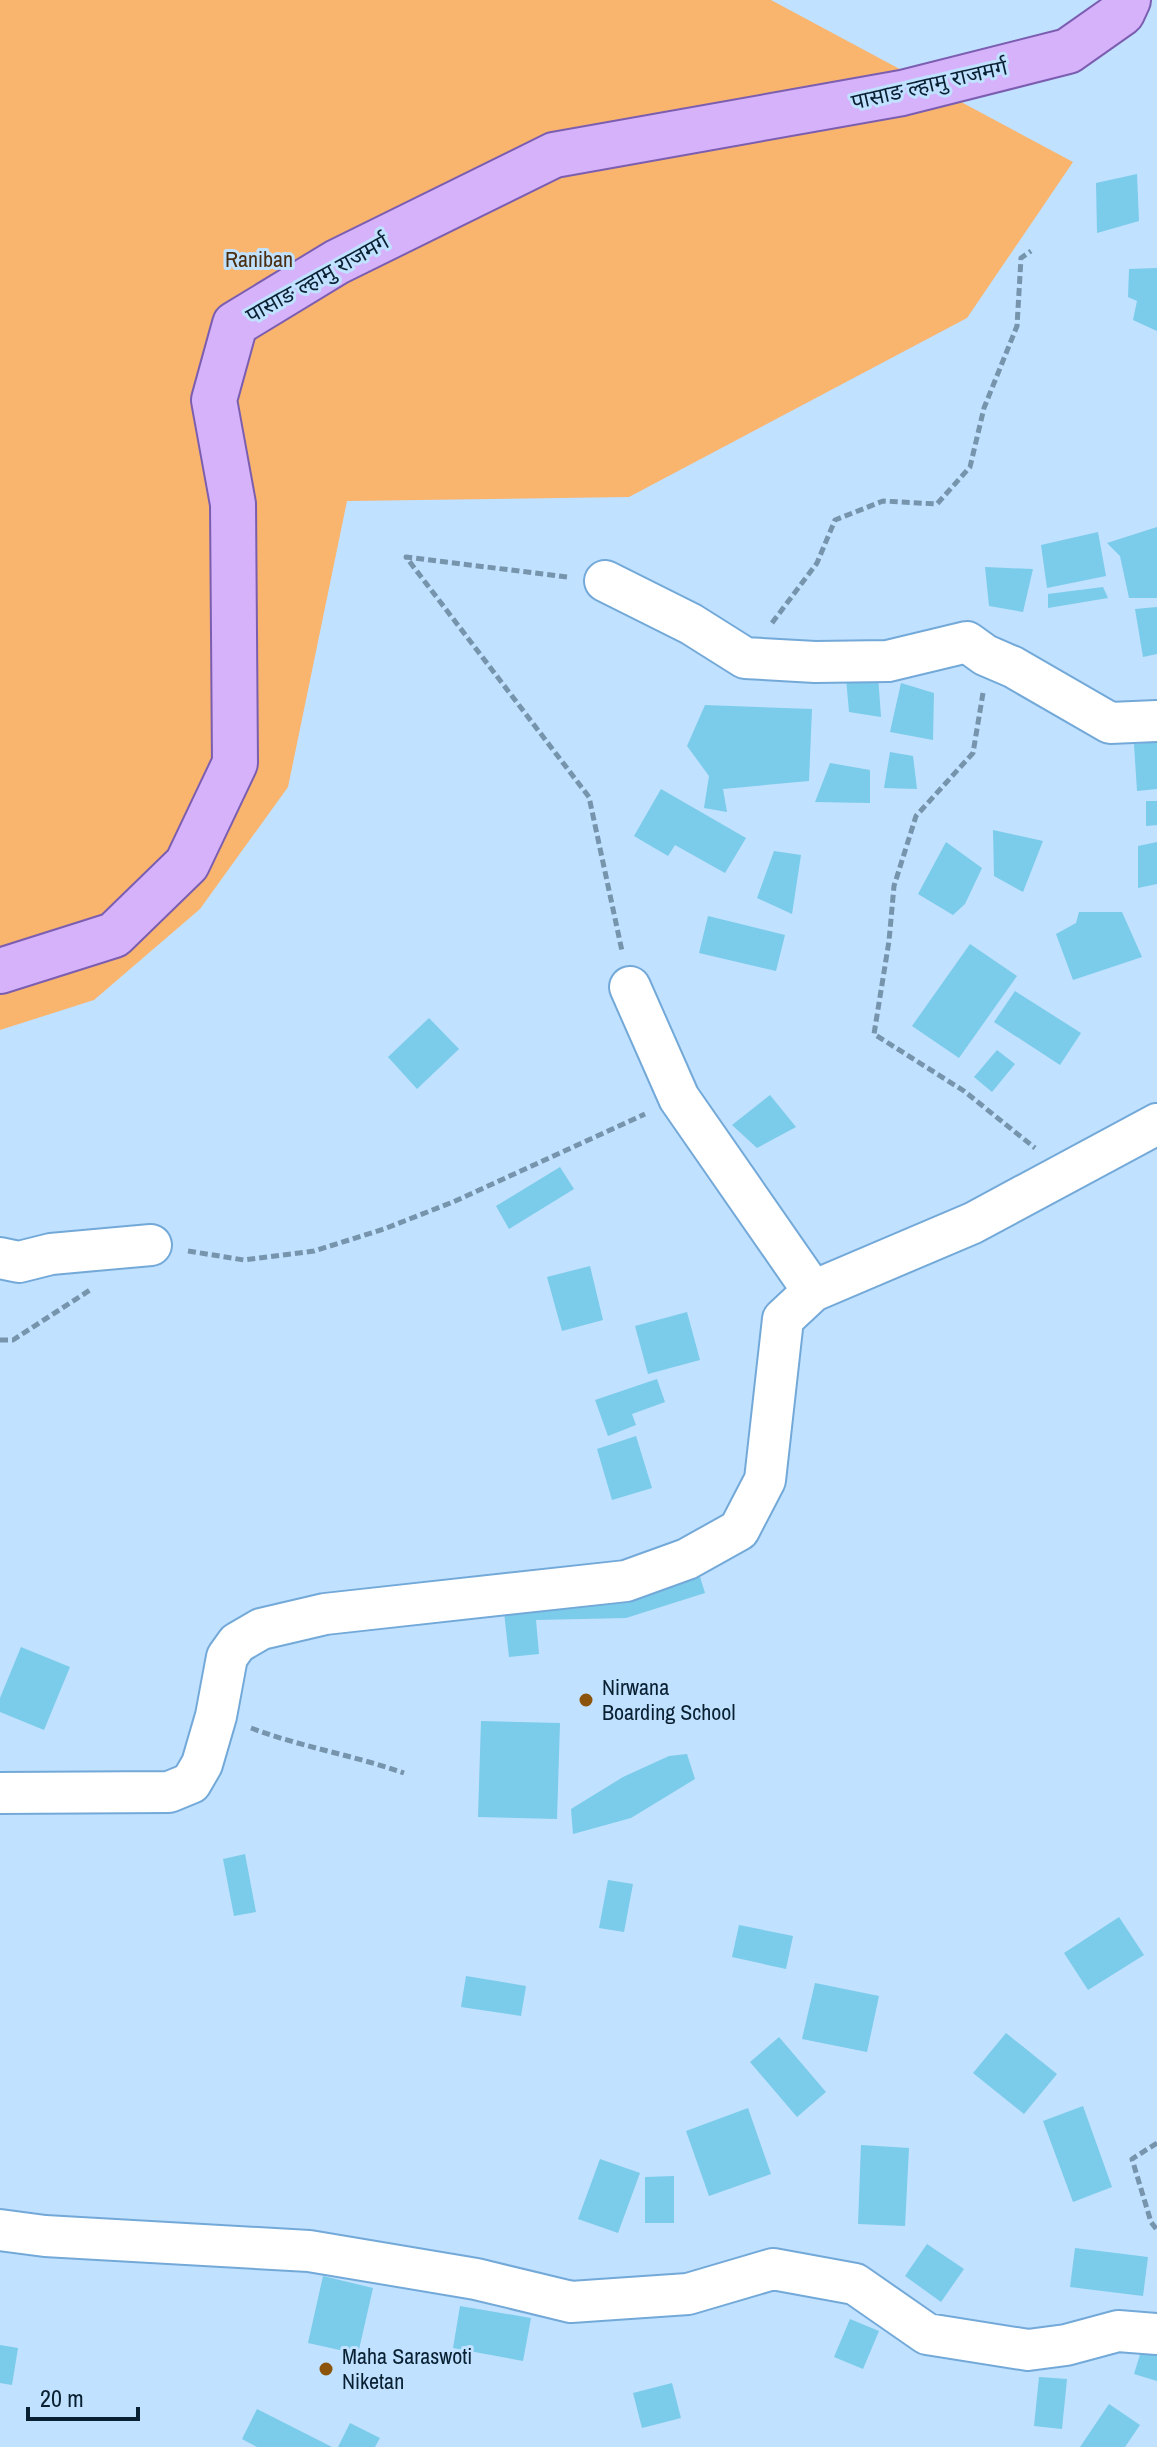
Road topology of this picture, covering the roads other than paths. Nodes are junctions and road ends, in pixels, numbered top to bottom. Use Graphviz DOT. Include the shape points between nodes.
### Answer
graph roads {
  1 [pos="1128,0"];
  2 [pos="605,581"];
  3 [pos="1157,721"];
  4 [pos="0,971"];
  5 [pos="630,987"];
  6 [pos="1157,1124"];
  7 [pos="151,1245"];
  8 [pos="0,1258"];
  9 [pos="813,1291"];
  10 [pos="0,1793"];
  11 [pos="0,2230"];
  12 [pos="1157,2334"];
  1 -- 4 [label="main road, पासाङ ल्हामु राजमर्ग" via="1122,13 1068,51 902,93 554,155 337,262 235,324 214,400 233,504 235,763 187,864 114,935"];
  2 -- 3 [label="street" via="745,658 888,661 967,642 1110,723"];
  5 -- 9 [label="street" via="679,1098"];
  6 -- 9 [label="street" via="973,1223"];
  7 -- 8 [label="street" via="19,1262"];
  9 -- 10 [label="street" via="783,1319 765,1480 739,1530 687,1559 626,1581 325,1614 261,1629 237,1643 227,1657 216,1716 191,1783 169,1792"];
  11 -- 12 [label="street" via="309,2251 476,2279 571,2302 688,2294 773,2269 855,2284 927,2334 1028,2350 1118,2331"];
}
